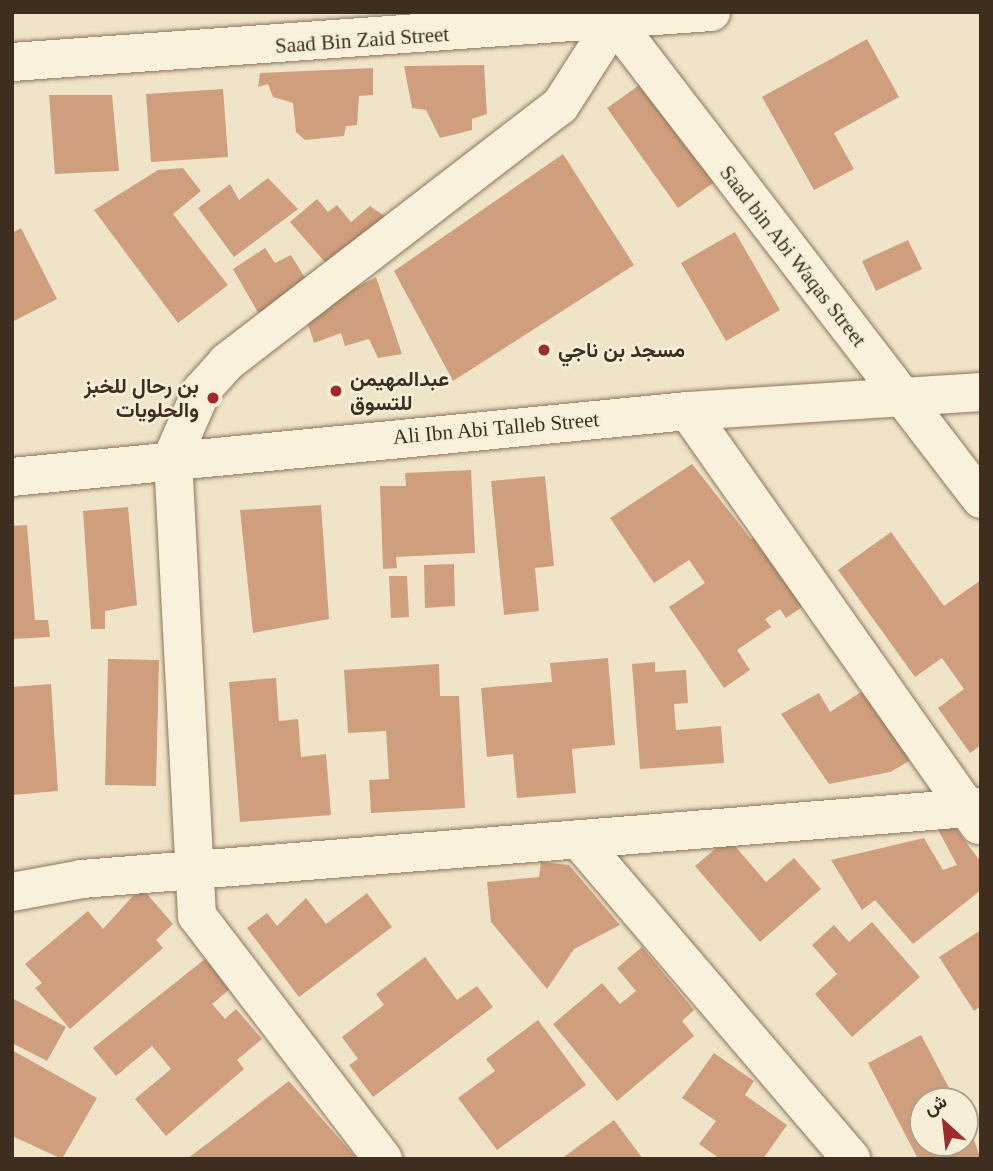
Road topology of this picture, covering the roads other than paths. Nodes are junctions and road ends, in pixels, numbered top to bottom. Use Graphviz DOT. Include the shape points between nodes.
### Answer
graph roads {
  1 [pos="711,12"];
  2 [pos="610,18"];
  3 [pos="12,62"];
  4 [pos="981,392"];
  5 [pos="905,400"];
  6 [pos="688,411"];
  7 [pos="173,456"];
  8 [pos="12,477"];
  9 [pos="981,499"];
  10 [pos="977,814"];
  11 [pos="579,840"];
  12 [pos="195,872"];
  13 [pos="12,891"];
  14 [pos="383,1159"];
  15 [pos="851,1159"];
  1 -- 2 [label="street, Saad Bin Zaid Street"];
  2 -- 3 [label="street, Saad Bin Zaid Street"];
  2 -- 5 [label="street, Saad bin Abi Waqas Street"];
  2 -- 7 [label="street" via="560,106 227,362 202,390"];
  4 -- 5 [label="street, Ali Ibn Abi Talleb Street"];
  5 -- 6 [label="street, Ali Ibn Abi Talleb Street"];
  5 -- 9 [label="street, Saad bin Abi Waqas Street"];
  6 -- 7 [label="street, Ali Ibn Abi Talleb Street"];
  6 -- 10 [label="street"];
  7 -- 8 [label="street, Ali Ibn Abi Talleb Street"];
  7 -- 12 [label="street"];
  10 -- 11 [label="street"];
  11 -- 12 [label="street"];
  11 -- 15 [label="street"];
  12 -- 13 [label="street"];
  12 -- 14 [label="street" via="197,916 205,930"];
}
